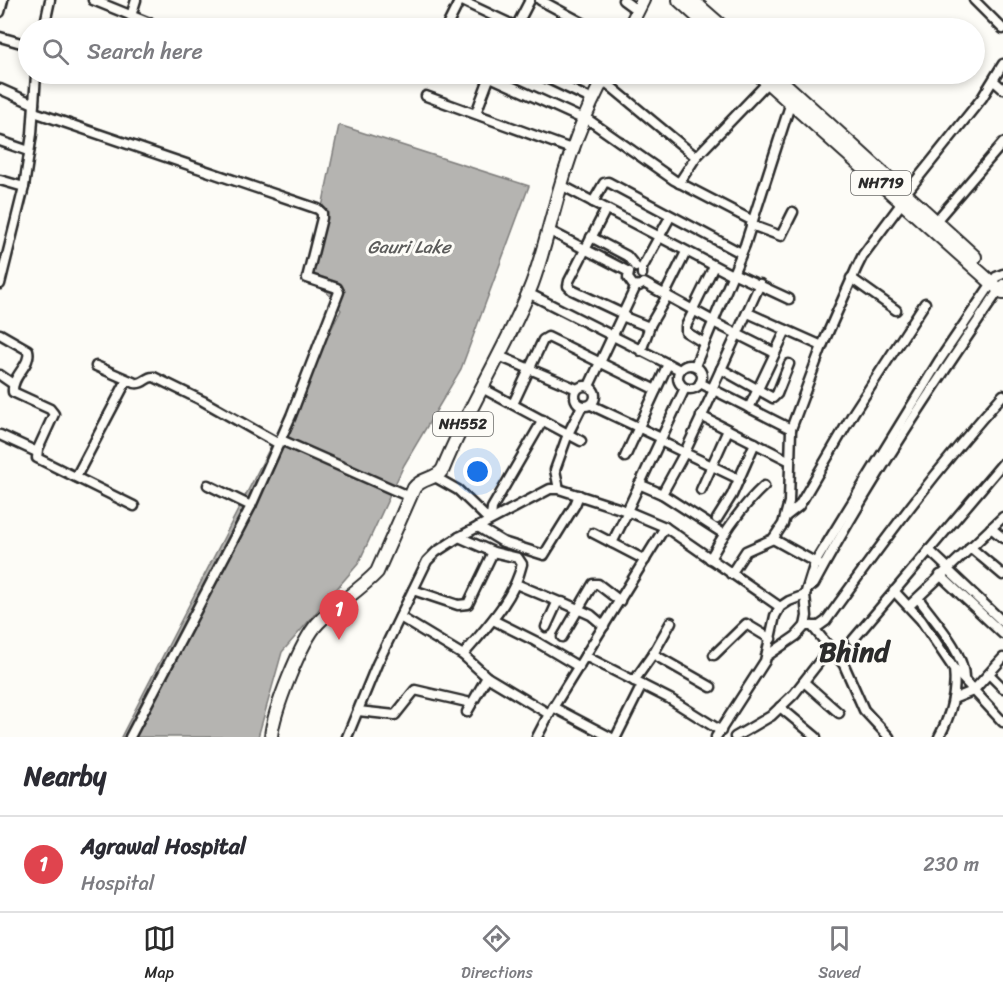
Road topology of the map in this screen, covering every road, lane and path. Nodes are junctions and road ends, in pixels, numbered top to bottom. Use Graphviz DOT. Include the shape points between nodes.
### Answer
graph roads {
  1 [pos="3,0"];
  2 [pos="50,0"];
  3 [pos="93,0"];
  4 [pos="136,0"];
  5 [pos="460,0"];
  6 [pos="531,0"];
  7 [pos="540,0"];
  8 [pos="623,0"];
  9 [pos="679,0"];
  10 [pos="692,0"];
  11 [pos="974,0"];
  12 [pos="641,5"];
  13 [pos="0,12"];
  14 [pos="131,16"];
  15 [pos="46,18"];
  16 [pos="136,18"];
  17 [pos="451,18"];
  18 [pos="497,18"];
  19 [pos="523,18"];
  20 [pos="571,18"];
  21 [pos="699,18"];
  22 [pos="713,18"];
  23 [pos="1003,29"];
  24 [pos="0,37"];
  25 [pos="18,42"];
  26 [pos="1003,64"];
  27 [pos="993,81"];
  28 [pos="35,84"];
  29 [pos="484,84"];
  30 [pos="507,84"];
  31 [pos="560,84"];
  32 [pos="601,84"];
  33 [pos="612,84"];
  34 [pos="760,84"];
  35 [pos="776,84"];
  36 [pos="1003,88"];
  37 [pos="0,89"];
  38 [pos="426,96"];
  39 [pos="793,98"];
  40 [pos="593,100"];
  41 [pos="34,108"];
  42 [pos="476,113"];
  43 [pos="586,119"];
  44 [pos="0,141"];
  45 [pos="1003,143"];
  46 [pos="574,150"];
  47 [pos="29,151"];
  48 [pos="696,157"];
  49 [pos="0,180"];
  50 [pos="679,183"];
  51 [pos="561,185"];
  52 [pos="24,188"];
  53 [pos="905,196"];
  54 [pos="593,202"];
  55 [pos="606,209"];
  56 [pos="793,212"];
  57 [pos="670,217"];
  58 [pos="936,221"];
  59 [pos="752,223"];
  60 [pos="548,230"];
  61 [pos="591,237"];
  62 [pos="657,238"];
  63 [pos="584,249"];
  64 [pos="686,252"];
  65 [pos="741,254"];
  66 [pos="714,266"];
  67 [pos="733,274"];
  68 [pos="639,277"];
  69 [pos="851,278"];
  70 [pos="0,281"];
  71 [pos="1000,283"];
  72 [pos="760,284"];
  73 [pos="528,293"];
  74 [pos="666,295"];
  75 [pos="789,299"];
  76 [pos="925,303"];
  77 [pos="693,310"];
  78 [pos="896,310"];
  79 [pos="748,313"];
  80 [pos="622,315"];
  81 [pos="713,322"];
  82 [pos="650,326"];
  83 [pos="786,330"];
  84 [pos="0,334"];
  85 [pos="737,335"];
  86 [pos="612,336"];
  87 [pos="704,343"];
  88 [pos="822,346"];
  89 [pos="641,351"];
  90 [pos="775,353"];
  91 [pos="500,356"];
  92 [pos="601,362"];
  93 [pos="668,364"];
  94 [pos="789,364"];
  95 [pos="96,366"];
  96 [pos="695,366"];
  97 [pos="530,369"];
  98 [pos="721,369"];
  99 [pos="680,370"];
  100 [pos="0,375"];
  101 [pos="127,380"];
  102 [pos="700,383"];
  103 [pos="13,384"];
  104 [pos="589,386"];
  105 [pos="482,388"];
  106 [pos="685,388"];
  107 [pos="577,389"];
  108 [pos="656,390"];
  109 [pos="713,390"];
  110 [pos="757,390"];
  111 [pos="1003,395"];
  112 [pos="513,404"];
  113 [pos="586,405"];
  114 [pos="749,408"];
  115 [pos="701,416"];
  116 [pos="543,420"];
  117 [pos="639,428"];
  118 [pos="791,429"];
  119 [pos="728,430"];
  120 [pos="568,434"];
  121 [pos="0,435"];
  122 [pos="661,439"];
  123 [pos="581,441"];
  124 [pos="280,442"];
  125 [pos="755,443"];
  126 [pos="37,452"];
  127 [pos="685,452"];
  128 [pos="625,457"];
  129 [pos="790,461"];
  130 [pos="1003,463"];
  131 [pos="712,465"];
  132 [pos="76,477"];
  133 [pos="435,477"];
  134 [pos="739,479"];
  135 [pos="639,484"];
  136 [pos="208,485"];
  137 [pos="764,486"];
  138 [pos="559,489"];
  139 [pos="701,490"];
  140 [pos="404,494"];
  141 [pos="662,494"];
  142 [pos="579,495"];
  143 [pos="134,506"];
  144 [pos="251,506"];
  145 [pos="628,511"];
  146 [pos="786,516"];
  147 [pos="1003,517"];
  148 [pos="490,519"];
  149 [pos="717,519"];
  150 [pos="478,526"];
  151 [pos="665,527"];
  152 [pos="991,528"];
  153 [pos="593,533"];
  154 [pos="724,534"];
  155 [pos="459,537"];
  156 [pos="1003,538"];
  157 [pos="773,539"];
  158 [pos="612,543"];
  159 [pos="970,547"];
  160 [pos="929,550"];
  161 [pos="493,552"];
  162 [pos="710,559"];
  163 [pos="645,560"];
  164 [pos="819,565"];
  165 [pos="945,571"];
  166 [pos="731,574"];
  167 [pos="1003,575"];
  168 [pos="516,584"];
  169 [pos="898,588"];
  170 [pos="413,590"];
  171 [pos="806,592"];
  172 [pos="620,601"];
  173 [pos="559,602"];
  174 [pos="914,602"];
  175 [pos="780,607"];
  176 [pos="578,609"];
  177 [pos="400,617"];
  178 [pos="493,620"];
  179 [pos="671,622"];
  180 [pos="1003,622"];
  181 [pos="604,626"];
  182 [pos="808,626"];
  183 [pos="546,627"];
  184 [pos="933,628"];
  185 [pos="1003,634"];
  186 [pos="562,637"];
  187 [pos="771,639"];
  188 [pos="853,640"];
  189 [pos="830,648"];
  190 [pos="653,654"];
  191 [pos="463,655"];
  192 [pos="585,656"];
  193 [pos="714,656"];
  194 [pos="767,656"];
  195 [pos="1003,658"];
  196 [pos="579,667"];
  197 [pos="959,674"];
  198 [pos="989,674"];
  199 [pos="487,677"];
  200 [pos="804,682"];
  201 [pos="638,683"];
  202 [pos="711,687"];
  203 [pos="1003,688"];
  204 [pos="973,691"];
  205 [pos="953,699"];
  206 [pos="471,703"];
  207 [pos="780,707"];
  208 [pos="358,711"];
  209 [pos="551,711"];
  210 [pos="467,712"];
  211 [pos="839,713"];
  212 [pos="1003,722"];
  213 [pos="720,732"];
  214 [pos="130,737"];
  215 [pos="271,737"];
  216 [pos="347,737"];
  217 [pos="537,737"];
  218 [pos="610,737"];
  219 [pos="616,737"];
  220 [pos="734,737"];
  221 [pos="816,737"];
  222 [pos="889,737"];
  223 [pos="941,737"];
  1 -- 13 [label="street"];
  2 -- 15 [label="street"];
  3 -- 14 [label="street"];
  4 -- 14 [label="street"];
  5 -- 17 [label="street"];
  5 -- 18 [label="street"];
  6 -- 19 [label="street"];
  7 -- 20 [label="street"];
  8 -- 12 [label="street"];
  9 -- 21 [label="highway"];
  10 -- 22 [label="highway"];
  11 -- 23 [label="street"];
  14 -- 16 [label="street"];
  24 -- 25 [label="street"];
  26 -- 27 [label="street"];
  27 -- 36 [label="street"];
  27 -- 53 [label="street"];
  28 -- 41 [label="street"];
  29 -- 42 [label="street"];
  30 -- 43 [label="street"];
  31 -- 40 [label="street"];
  32 -- 40 [label="highway, NH552"];
  33 -- 48 [label="street"];
  34 -- 48 [label="street"];
  35 -- 39 [label="highway, NH719"];
  37 -- 41 [label="street"];
  38 -- 42 [label="street"];
  39 -- 53 [label="highway, NH719"];
  39 -- 59 [label="street"];
  40 -- 43 [label="highway, NH552"];
  41 -- 47 [label="street"];
  41 -- 124 [label="street" via="320,211 322,218 308,278 337,288 339,295"];
  42 -- 46 [label="street"];
  43 -- 46 [label="highway, NH552"];
  43 -- 50 [label="street"];
  44 -- 47 [label="street"];
  45 -- 58 [label="street"];
  46 -- 51 [label="highway, NH552"];
  47 -- 52 [label="street"];
  48 -- 50 [label="street"];
  49 -- 52 [label="street"];
  50 -- 59 [label="street"];
  51 -- 54 [label="street"];
  51 -- 60 [label="highway, NH552"];
  52 -- 70 [label="street"];
  53 -- 58 [label="highway, NH719"];
  53 -- 69 [label="street"];
  53 -- 71 [label="highway, NH719"];
  54 -- 55 [label="street"];
  54 -- 57 [label="street" via="608,182"];
  55 -- 61 [label="street"];
  55 -- 62 [label="street"];
  56 -- 59 [label="street" via="781,236"];
  57 -- 62 [label="street"];
  57 -- 65 [label="street"];
  58 -- 71 [label="highway, NH719"];
  59 -- 65 [label="street"];
  60 -- 63 [label="street"];
  60 -- 73 [label="highway, NH552"];
  61 -- 63 [label="street"];
  61 -- 68 [label="street" via="627,256"];
  62 -- 64 [label="street"];
  62 -- 68 [label="street"];
  63 -- 68 [label="street"];
  63 -- 80 [label="street" via="568,286"];
  64 -- 66 [label="street"];
  64 -- 74 [label="street"];
  65 -- 67 [label="street"];
  66 -- 67 [label="street"];
  66 -- 77 [label="street"];
  67 -- 72 [label="street"];
  67 -- 81 [label="street"];
  68 -- 74 [label="street"];
  68 -- 80 [label="street"];
  69 -- 78 [label="street"];
  69 -- 88 [label="street"];
  71 -- 164 [label="street"];
  72 -- 75 [label="street"];
  72 -- 79 [label="street"];
  73 -- 86 [label="street"];
  73 -- 91 [label="highway, NH552"];
  74 -- 77 [label="street"];
  74 -- 82 [label="street"];
  76 -- 146 [label="street" via="799,506"];
  77 -- 81 [label="street"];
  77 -- 87 [label="street" via="686,332"];
  79 -- 83 [label="street"];
  79 -- 85 [label="street"];
  80 -- 82 [label="street"];
  80 -- 86 [label="street"];
  81 -- 85 [label="street"];
  81 -- 87 [label="street"];
  82 -- 89 [label="street"];
  83 -- 88 [label="street"];
  83 -- 90 [label="street"];
  84 -- 103 [label="street" via="29,353"];
  85 -- 90 [label="street"];
  85 -- 98 [label="street"];
  86 -- 89 [label="street"];
  86 -- 92 [label="street"];
  87 -- 96 [label="street"];
  88 -- 118 [label="street"];
  89 -- 93 [label="street"];
  90 -- 110 [label="street"];
  91 -- 97 [label="street"];
  91 -- 105 [label="highway, NH552"];
  92 -- 97 [label="street" via="548,337 543,339"];
  92 -- 104 [label="street"];
  92 -- 108 [label="street"];
  93 -- 99 [label="street"];
  93 -- 108 [label="street"];
  94 -- 110 [label="street" via="775,397"];
  95 -- 101 [label="street"];
  96 -- 99 [label="street"];
  96 -- 102 [label="street" via="702,373"];
  97 -- 107 [label="street"];
  97 -- 112 [label="street"];
  98 -- 109 [label="street"];
  98 -- 110 [label="street"];
  99 -- 106 [label="street" via="678,380"];
  100 -- 103 [label="street"];
  101 -- 124 [label="street" via="139,384 154,377"];
  101 -- 132 [label="street"];
  102 -- 106 [label="street" via="695,388"];
  102 -- 109 [label="street"];
  103 -- 126 [label="street" via="16,395 54,414"];
  104 -- 107 [label="street"];
  104 -- 113 [label="street" via="595,394 594,400"];
  105 -- 112 [label="street"];
  105 -- 133 [label="highway, NH552" via="443,469"];
  106 -- 122 [label="street"];
  107 -- 113 [label="street" via="574,398"];
  108 -- 117 [label="street"];
  109 -- 114 [label="street"];
  109 -- 115 [label="street"];
  110 -- 114 [label="street"];
  111 -- 182 [label="street" via="939,471 826,621"];
  112 -- 116 [label="street"];
  113 -- 117 [label="street"];
  113 -- 120 [label="street"];
  114 -- 118 [label="street"];
  115 -- 119 [label="street"];
  115 -- 127 [label="street"];
  116 -- 120 [label="street"];
  116 -- 148 [label="street" via="492,508"];
  117 -- 122 [label="street"];
  117 -- 128 [label="street"];
  118 -- 129 [label="street"];
  119 -- 125 [label="street"];
  119 -- 131 [label="street"];
  120 -- 123 [label="street"];
  120 -- 138 [label="street" via="555,470"];
  121 -- 126 [label="street"];
  122 -- 127 [label="street"];
  122 -- 135 [label="street"];
  124 -- 140 [label="street"];
  124 -- 144 [label="street"];
  125 -- 129 [label="street"];
  125 -- 134 [label="street"];
  126 -- 132 [label="street" via="40,461"];
  127 -- 131 [label="street"];
  127 -- 141 [label="street"];
  129 -- 146 [label="street"];
  130 -- 160 [label="street"];
  131 -- 134 [label="street"];
  131 -- 139 [label="street"];
  132 -- 143 [label="street"];
  133 -- 140 [label="highway, NH552" via="417,483"];
  133 -- 148 [label="street" via="458,489"];
  134 -- 149 [label="street"];
  135 -- 141 [label="street"];
  135 -- 145 [label="street"];
  136 -- 144 [label="street"];
  137 -- 154 [label="street"];
  138 -- 142 [label="street"];
  138 -- 148 [label="street" via="543,491"];
  140 -- 215 [label="highway, NH552" via="377,572 329,612 307,637"];
  141 -- 154 [label="street"];
  142 -- 145 [label="street"];
  142 -- 150 [label="street" via="544,555 503,542"];
  144 -- 214 [label="street"];
  145 -- 151 [label="street"];
  145 -- 158 [label="street"];
  146 -- 157 [label="street"];
  147 -- 152 [label="street"];
  148 -- 150 [label="street"];
  150 -- 155 [label="street"];
  151 -- 162 [label="street"];
  151 -- 163 [label="street"];
  152 -- 156 [label="street"];
  152 -- 159 [label="street"];
  153 -- 158 [label="street"];
  154 -- 162 [label="street"];
  155 -- 161 [label="street"];
  155 -- 170 [label="street" via="431,557"];
  157 -- 164 [label="street"];
  157 -- 166 [label="street" via="746,551"];
  158 -- 163 [label="street"];
  159 -- 165 [label="street"];
  159 -- 167 [label="street"];
  160 -- 165 [label="street"];
  160 -- 169 [label="street"];
  161 -- 168 [label="street" via="522,561"];
  161 -- 170 [label="street" via="468,604 458,606"];
  162 -- 166 [label="street"];
  163 -- 172 [label="street"];
  164 -- 171 [label="street" via="814,584"];
  165 -- 174 [label="street"];
  165 -- 180 [label="street"];
  165 -- 185 [label="street"];
  166 -- 175 [label="street"];
  168 -- 173 [label="street"];
  168 -- 178 [label="street"];
  169 -- 174 [label="street"];
  169 -- 188 [label="street"];
  170 -- 177 [label="street"];
  171 -- 175 [label="street"];
  171 -- 182 [label="street"];
  172 -- 176 [label="street" via="595,583"];
  172 -- 181 [label="street"];
  173 -- 176 [label="street"];
  173 -- 183 [label="street"];
  174 -- 184 [label="street"];
  175 -- 187 [label="street"];
  176 -- 181 [label="street"];
  176 -- 186 [label="street"];
  177 -- 191 [label="street"];
  177 -- 208 [label="street"];
  178 -- 191 [label="street"];
  178 -- 196 [label="street"];
  179 -- 190 [label="street"];
  181 -- 192 [label="street"];
  182 -- 189 [label="street"];
  182 -- 194 [label="street"];
  184 -- 197 [label="street"];
  184 -- 197 [label="street" via="958,654 964,668"];
  187 -- 193 [label="street" via="746,624"];
  187 -- 194 [label="street"];
  189 -- 200 [label="street"];
  189 -- 222 [label="street" via="844,665 864,710"];
  190 -- 201 [label="street"];
  190 -- 202 [label="street"];
  191 -- 199 [label="street"];
  192 -- 196 [label="street"];
  192 -- 201 [label="street"];
  194 -- 213 [label="street"];
  195 -- 198 [label="street"];
  196 -- 209 [label="street"];
  197 -- 204 [label="street"];
  197 -- 205 [label="street"];
  198 -- 203 [label="street"];
  198 -- 204 [label="street"];
  199 -- 206 [label="street"];
  199 -- 209 [label="street"];
  200 -- 207 [label="street"];
  200 -- 211 [label="street"];
  201 -- 213 [label="street" via="684,706"];
  201 -- 219 [label="street"];
  204 -- 205 [label="street"];
  204 -- 212 [label="street"];
  205 -- 223 [label="street"];
  206 -- 208 [label="street" via="415,690 395,715"];
  206 -- 210 [label="street"];
  207 -- 220 [label="street" via="762,723"];
  207 -- 221 [label="street"];
  208 -- 216 [label="street"];
  209 -- 217 [label="street"];
  209 -- 218 [label="street"];
  213 -- 220 [label="street"];
}
